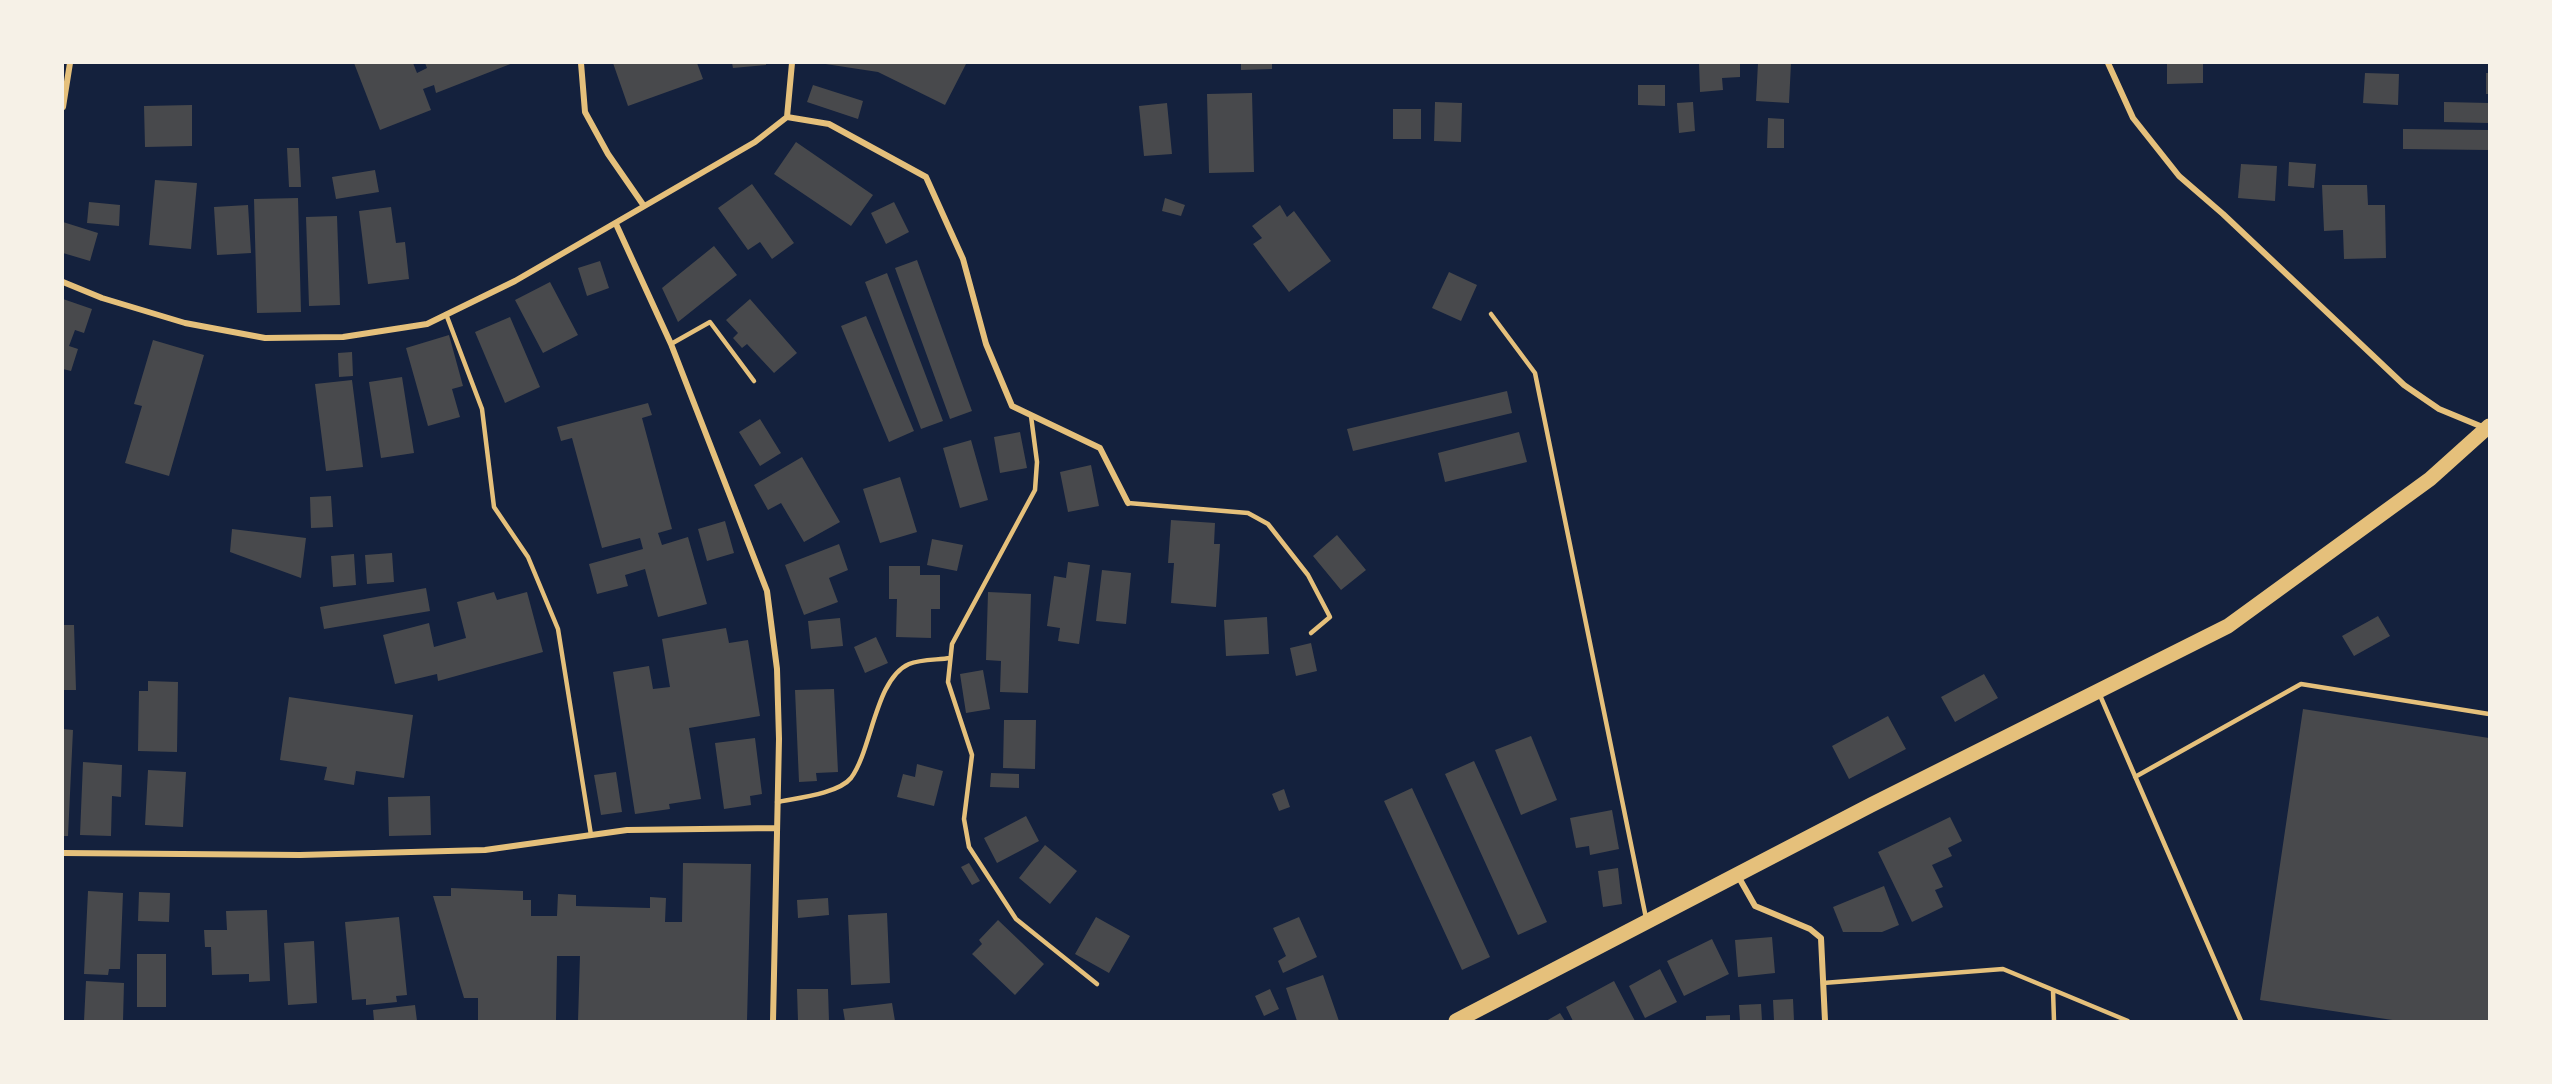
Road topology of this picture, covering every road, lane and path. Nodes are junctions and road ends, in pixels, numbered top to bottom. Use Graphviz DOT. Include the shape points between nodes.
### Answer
graph roads {
  1 [pos="69,63"];
  2 [pos="580,63"];
  3 [pos="792,63"];
  4 [pos="2108,63"];
  5 [pos="63,107"];
  6 [pos="787,117"];
  7 [pos="644,206"];
  8 [pos="616,224"];
  9 [pos="63,282"];
  10 [pos="1491,314"];
  11 [pos="446,315"];
  12 [pos="671,344"];
  13 [pos="754,381"];
  14 [pos="1031,416"];
  15 [pos="2488,428"];
  16 [pos="1128,503"];
  17 [pos="1311,633"];
  18 [pos="950,658"];
  19 [pos="2098,691"];
  20 [pos="2489,714"];
  21 [pos="2135,777"];
  22 [pos="777,802"];
  23 [pos="776,828"];
  24 [pos="591,835"];
  25 [pos="63,853"];
  26 [pos="1738,875"];
  27 [pos="1647,923"];
  28 [pos="1823,983"];
  29 [pos="1097,984"];
  30 [pos="2053,990"];
  31 [pos="773,1021"];
  32 [pos="1456,1021"];
  33 [pos="1825,1021"];
  34 [pos="2054,1021"];
  35 [pos="2128,1021"];
  36 [pos="2241,1021"];
  1 -- 5 [label="street"];
  2 -- 7 [label="street" via="585,112"];
  3 -- 6 [label="street"];
  4 -- 15 [label="street" via="2133,117 2178,176 2404,386 2439,409"];
  6 -- 7 [label="street" via="755,142"];
  6 -- 14 [label="street" via="829,124 926,177 963,259 986,344 1011,406"];
  7 -- 8 [label="street"];
  8 -- 11 [label="street"];
  8 -- 12 [label="street"];
  9 -- 11 [label="street" via="185,323 265,338 343,337 427,324"];
  10 -- 27 [label="lane" via="1535,373"];
  11 -- 24 [label="lane" via="482,409 494,507 528,557 558,629"];
  12 -- 13 [label="lane" via="710,322"];
  12 -- 22 [label="street" via="767,591 777,669"];
  14 -- 16 [label="street" via="1100,448"];
  14 -- 18 [label="lane" via="1037,462 1035,490 951,644"];
  15 -- 19 [label="main road" via="2430,479 2228,626"];
  16 -- 17 [label="lane" via="1248,513 1268,524 1308,575 1330,617"];
  18 -- 22 [label="lane" via="910,663 898,671 883,696 850,779 833,789"];
  18 -- 29 [label="lane" via="948,682 972,755 964,819 969,847 1016,919"];
  19 -- 21 [label="lane"];
  19 -- 26 [label="main road"];
  20 -- 21 [label="lane" via="2301,684"];
  21 -- 36 [label="lane"];
  22 -- 23 [label="street"];
  23 -- 24 [label="street" via="627,830"];
  23 -- 31 [label="street"];
  24 -- 25 [label="street" via="484,850 300,855"];
  26 -- 27 [label="main road"];
  26 -- 28 [label="street" via="1755,906 1810,929 1821,938"];
  27 -- 32 [label="main road"];
  28 -- 30 [label="lane" via="2003,969"];
  28 -- 33 [label="street"];
  30 -- 34 [label="lane"];
  30 -- 35 [label="lane"];
}
